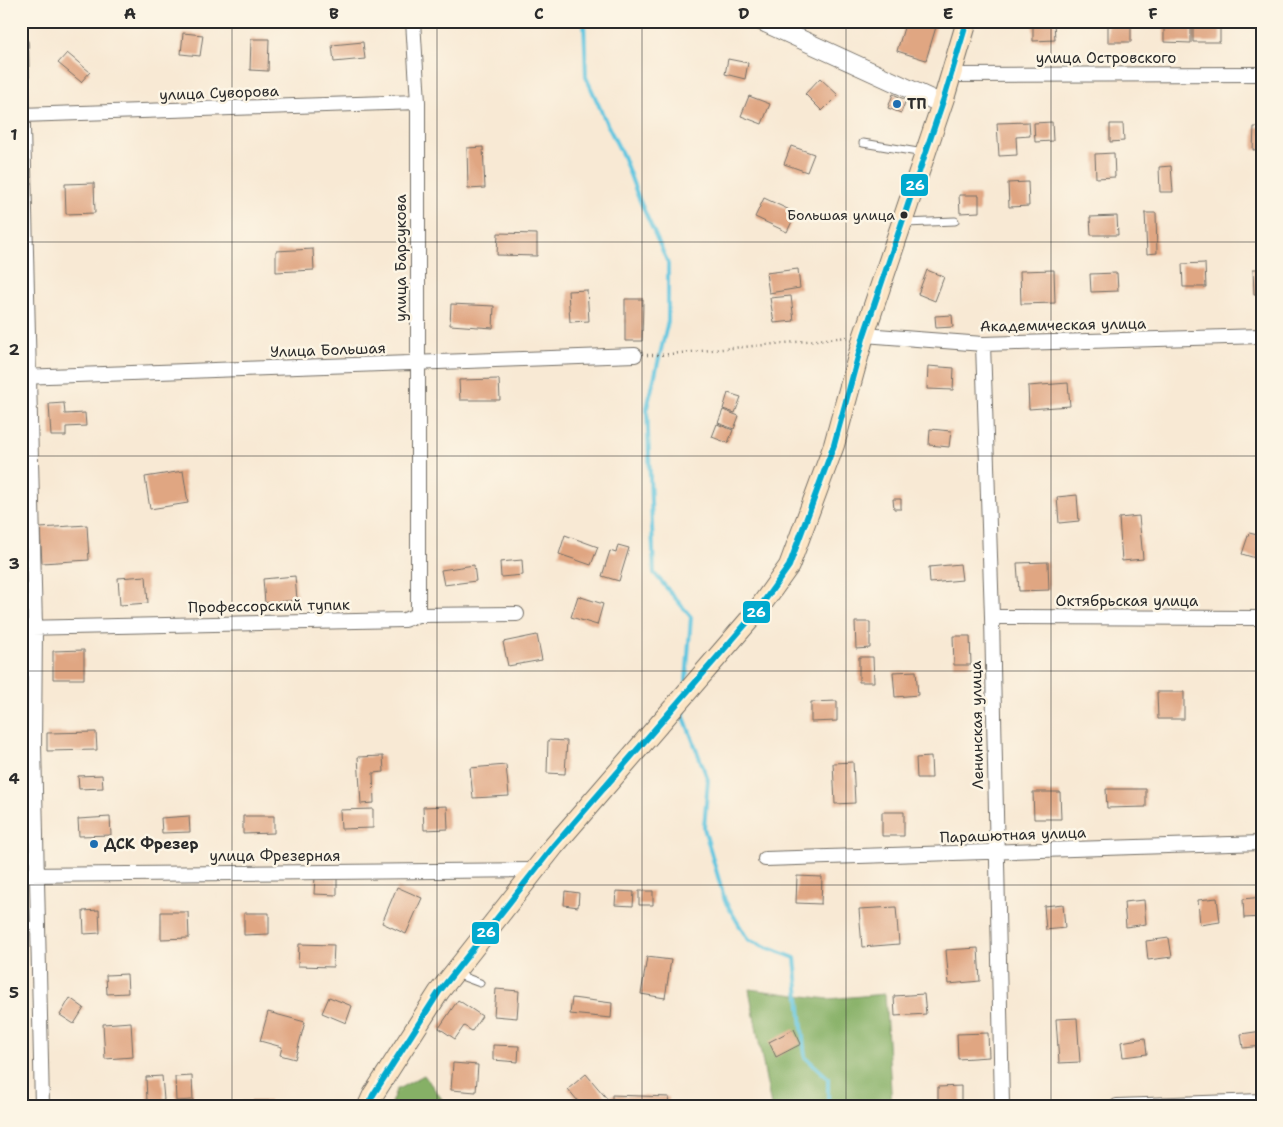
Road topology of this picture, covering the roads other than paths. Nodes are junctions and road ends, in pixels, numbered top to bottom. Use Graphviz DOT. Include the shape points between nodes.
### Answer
graph roads {
  1 [pos="413,21"];
  2 [pos="761,21"];
  3 [pos="967,21"];
  4 [pos="21,44"];
  5 [pos="951,74"];
  6 [pos="1262,74"];
  7 [pos="418,102"];
  8 [pos="942,104"];
  9 [pos="22,115"];
  10 [pos="863,144"];
  11 [pos="925,153"];
  12 [pos="955,221"];
  13 [pos="901,223"];
  14 [pos="864,335"];
  15 [pos="1262,336"];
  16 [pos="982,344"];
  17 [pos="635,355"];
  18 [pos="418,362"];
  19 [pos="25,377"];
  20 [pos="518,614"];
  21 [pos="418,615"];
  22 [pos="992,617"];
  23 [pos="1262,618"];
  24 [pos="28,627"];
  25 [pos="1262,843"];
  26 [pos="996,851"];
  27 [pos="765,859"];
  28 [pos="535,870"];
  29 [pos="38,874"];
  30 [pos="21,875"];
  31 [pos="453,973"];
  32 [pos="480,984"];
  33 [pos="1262,1101"];
  34 [pos="42,1106"];
  35 [pos="368,1106"];
  36 [pos="1002,1106"];
  37 [pos="1117,1106"];
  1 -- 7 [label="street, улица Барсукова"];
  2 -- 8 [label="street"];
  3 -- 5 [label="main road"];
  4 -- 9 [label="street"];
  5 -- 6 [label="street, улица Островского"];
  5 -- 8 [label="main road"];
  7 -- 9 [label="street, улица Суворова"];
  7 -- 18 [label="street, улица Барсукова"];
  8 -- 11 [label="main road"];
  9 -- 19 [label="street"];
  10 -- 11 [label="lane"];
  11 -- 13 [label="main road"];
  12 -- 13 [label="lane"];
  13 -- 14 [label="main road"];
  14 -- 16 [label="street, Академическая улица"];
  14 -- 28 [label="main road" via="834,445 789,566 756,611"];
  15 -- 16 [label="street, Академическая улица"];
  16 -- 22 [label="street, Ленинская улица"];
  17 -- 18 [label="street, Улица Большая"];
  18 -- 19 [label="street, Улица Большая"];
  18 -- 21 [label="street, улица Барсукова"];
  19 -- 24 [label="street"];
  20 -- 21 [label="street, Профессорский тупик"];
  21 -- 24 [label="street, Профессорский тупик" via="404,620"];
  22 -- 23 [label="street, Октябрьская улица"];
  22 -- 26 [label="street, Ленинская улица"];
  24 -- 29 [label="street"];
  25 -- 26 [label="street, Парашютная улица"];
  26 -- 27 [label="street, Парашютная улица"];
  26 -- 36 [label="street, Ленинская улица"];
  28 -- 29 [label="street, улица Фрезерная"];
  28 -- 31 [label="main road"];
  29 -- 30 [label="street, улица Фрезерная"];
  29 -- 34 [label="street"];
  31 -- 32 [label="lane"];
  31 -- 35 [label="main road"];
  33 -- 37 [label="street"];
}
